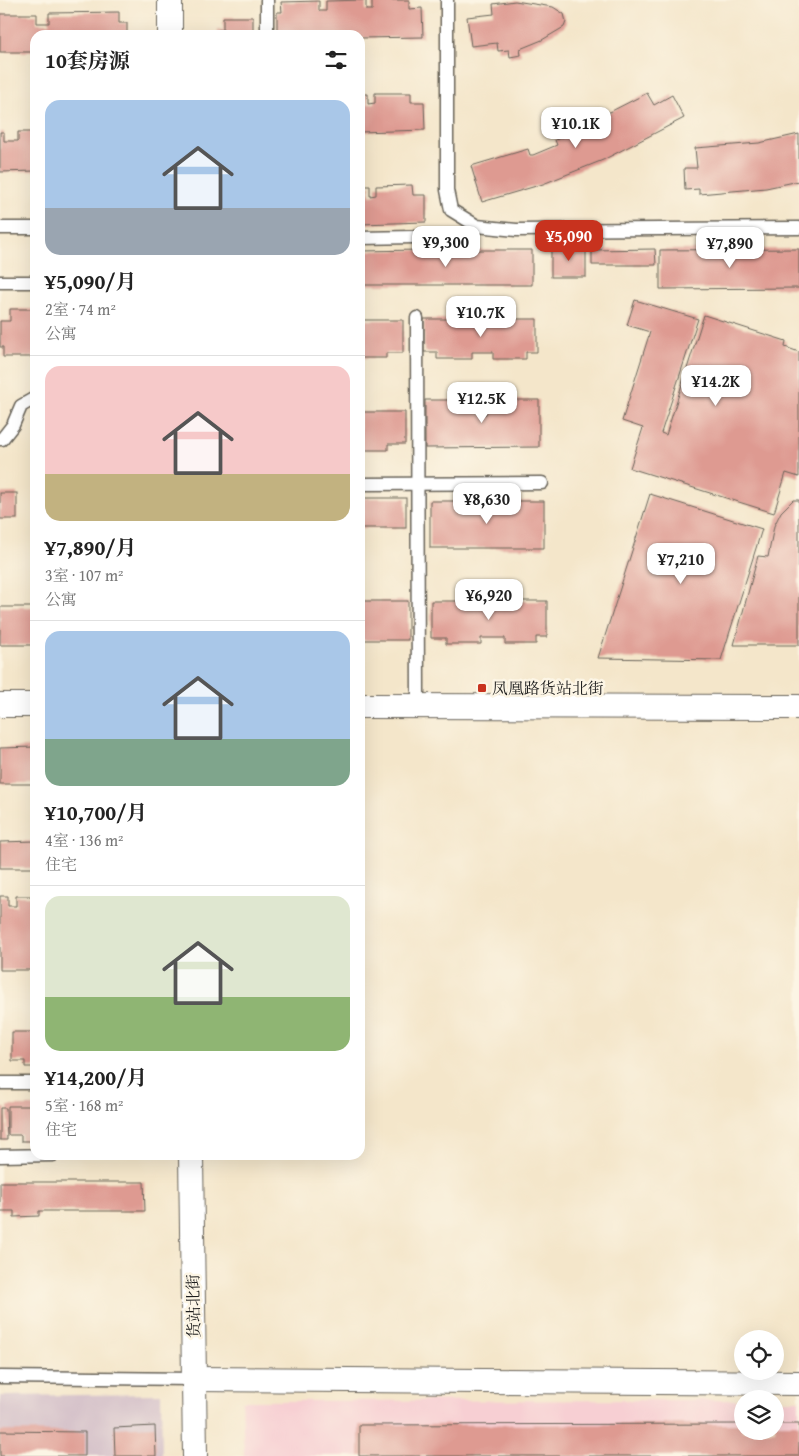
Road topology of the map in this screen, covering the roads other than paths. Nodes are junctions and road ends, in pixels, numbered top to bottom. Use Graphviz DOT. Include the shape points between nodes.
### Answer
graph roads {
  1 [pos="170,0"];
  2 [pos="266,0"];
  3 [pos="447,0"];
  4 [pos="170,30"];
  5 [pos="267,30"];
  6 [pos="0,228"];
  7 [pos="30,228"];
  8 [pos="799,228"];
  9 [pos="365,238"];
  10 [pos="414,238"];
  11 [pos="0,282"];
  12 [pos="30,282"];
  13 [pos="417,318"];
  14 [pos="30,401"];
  15 [pos="0,439"];
  16 [pos="542,483"];
  17 [pos="365,484"];
  18 [pos="417,484"];
  19 [pos="0,705"];
  20 [pos="30,705"];
  21 [pos="365,706"];
  22 [pos="418,706"];
  23 [pos="799,707"];
  24 [pos="0,1083"];
  25 [pos="30,1083"];
  26 [pos="30,1155"];
  27 [pos="0,1156"];
  28 [pos="191,1160"];
  29 [pos="0,1378"];
  30 [pos="194,1379"];
  31 [pos="799,1383"];
  32 [pos="195,1456"];
  1 -- 4 [label="street"];
  2 -- 5 [label="lane"];
  3 -- 8 [label="lane" via="446,190 452,210 458,214 477,226 516,230"];
  6 -- 7 [label="lane"];
  9 -- 10 [label="lane"];
  11 -- 12 [label="lane"];
  13 -- 18 [label="lane"];
  14 -- 15 [label="lane" via="21,406 13,425"];
  16 -- 18 [label="lane"];
  17 -- 18 [label="lane"];
  18 -- 22 [label="lane"];
  19 -- 20 [label="street"];
  21 -- 22 [label="street"];
  22 -- 23 [label="street"];
  24 -- 25 [label="lane"];
  26 -- 27 [label="lane"];
  28 -- 30 [label="street, 货站北街"];
  29 -- 30 [label="lane"];
  30 -- 31 [label="street"];
  30 -- 32 [label="street, 货站北街"];
}
